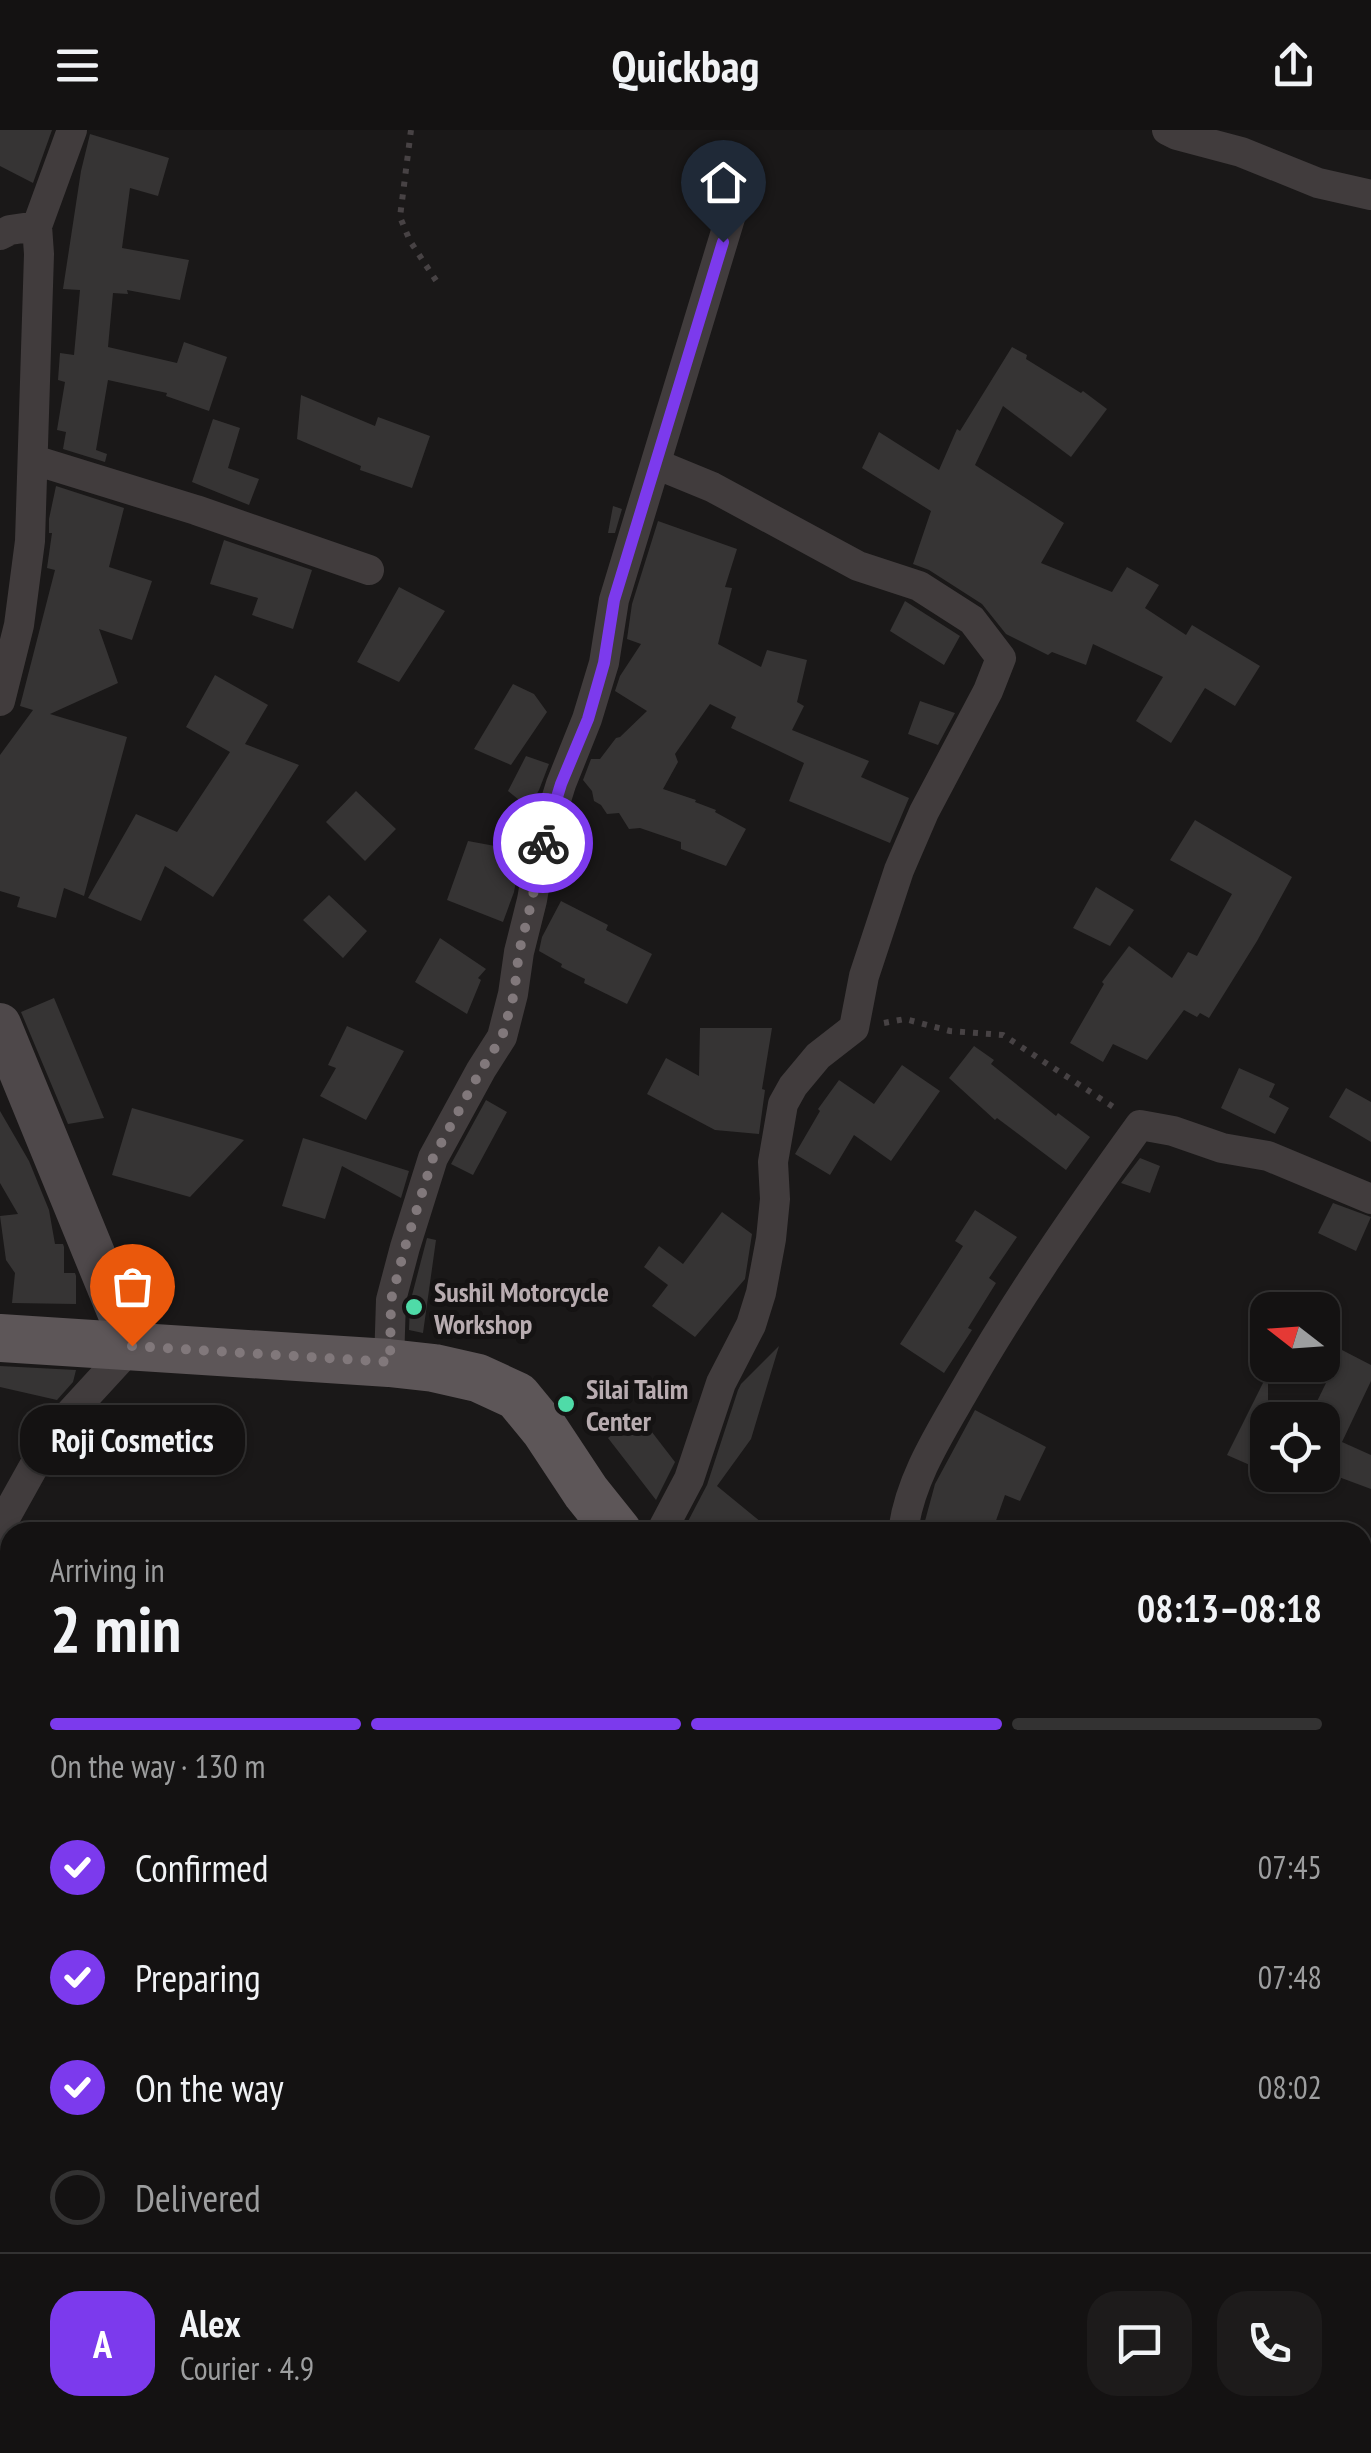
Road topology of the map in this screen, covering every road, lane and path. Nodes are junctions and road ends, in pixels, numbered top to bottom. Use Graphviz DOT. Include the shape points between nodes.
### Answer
graph roads {
  1 [pos="72,130"];
  2 [pos="411,130"];
  3 [pos="1167,130"];
  4 [pos="1371,195"];
  5 [pos="734,205"];
  6 [pos="37,226"];
  7 [pos="0,235"];
  8 [pos="438,282"];
  9 [pos="34,460"];
  10 [pos="656,464"];
  11 [pos="369,570"];
  12 [pos="0,701"];
  13 [pos="0,1024"];
  14 [pos="854,1028"];
  15 [pos="1140,1125"];
  16 [pos="1371,1200"];
  17 [pos="0,1338"];
  18 [pos="132,1346"];
  19 [pos="390,1362"];
  20 [pos="2,1522"];
  21 [pos="610,1522"];
  22 [pos="666,1522"];
  23 [pos="904,1522"];
  1 -- 6 [label="street"];
  2 -- 8 [label="path" via="400,217"];
  3 -- 4 [label="street"];
  5 -- 10 [label="street"];
  6 -- 7 [label="street"];
  6 -- 9 [label="street"];
  9 -- 11 [label="street"];
  9 -- 12 [label="street" via="19,624"];
  10 -- 14 [label="street" via="858,566 919,586 972,620 1001,658 899,870"];
  10 -- 19 [label="street" via="614,600 588,719 541,848 502,1037 433,1158 405,1247 391,1300"];
  13 -- 18 [label="main road"];
  14 -- 15 [label="path" via="905,1020 1003,1035"];
  14 -- 22 [label="street" via="818,1056 782,1104 761,1293"];
  15 -- 16 [label="street" via="1268,1156"];
  15 -- 23 [label="street" via="991,1344 920,1474"];
  17 -- 18 [label="main road"];
  18 -- 19 [label="main road"];
  18 -- 20 [label="street" via="52,1432"];
  19 -- 21 [label="main road" via="478,1378 517,1396"];
}
